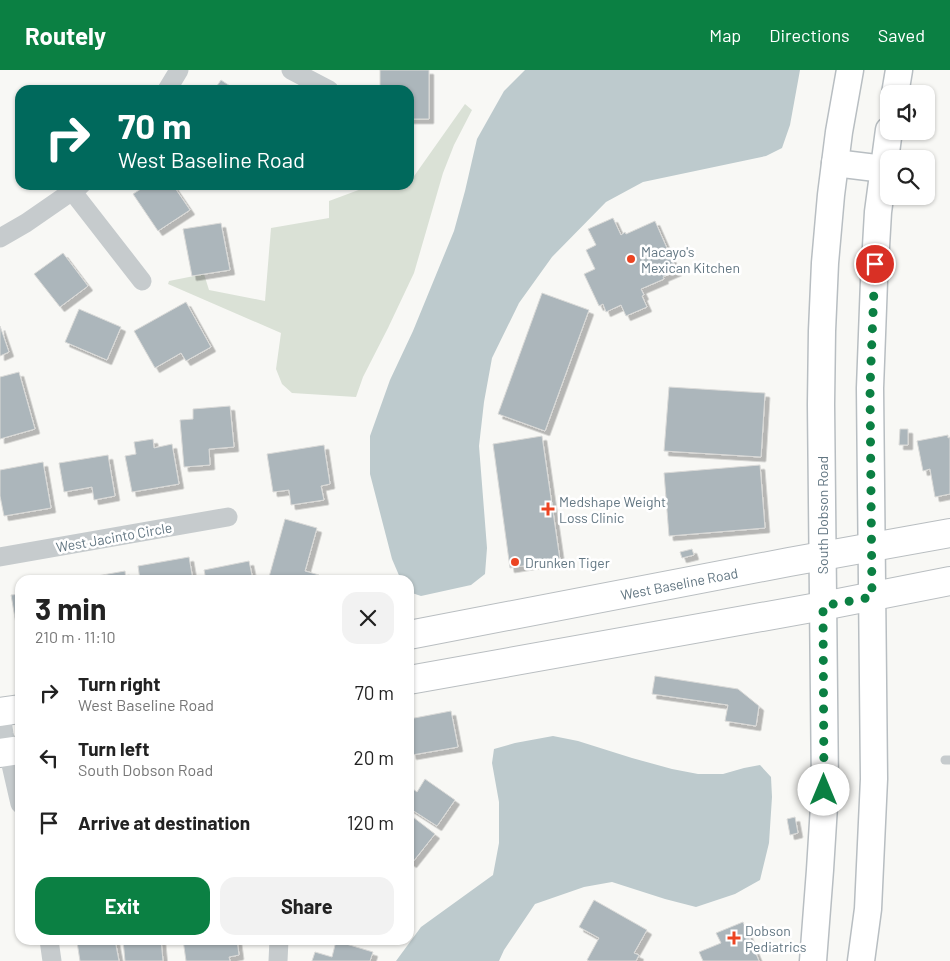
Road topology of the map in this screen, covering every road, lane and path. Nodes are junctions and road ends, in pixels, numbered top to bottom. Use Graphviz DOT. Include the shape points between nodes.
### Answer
graph roads {
  1 [pos="179,70"];
  2 [pos="290,70"];
  3 [pos="850,70"];
  4 [pos="899,70"];
  5 [pos="170,85"];
  6 [pos="318,85"];
  7 [pos="896,85"];
  8 [pos="835,163"];
  9 [pos="880,169"];
  10 [pos="73,190"];
  11 [pos="77,190"];
  12 [pos="880,198"];
  13 [pos="0,238"];
  14 [pos="142,280"];
  15 [pos="228,517"];
  16 [pos="950,533"];
  17 [pos="872,547"];
  18 [pos="822,556"];
  19 [pos="0,557"];
  20 [pos="950,581"];
  21 [pos="872,597"];
  22 [pos="823,606"];
  23 [pos="414,634"];
  24 [pos="414,679"];
  25 [pos="5,710"];
  26 [pos="10,752"];
  27 [pos="15,778"];
  28 [pos="50,945"];
  29 [pos="279,945"];
  30 [pos="52,961"];
  31 [pos="278,961"];
  32 [pos="813,961"];
  33 [pos="861,961"];
  1 -- 5 [label="street"];
  2 -- 6 [label="street"];
  3 -- 8 [label="main road, South Dobson Road"];
  4 -- 7 [label="main road"];
  8 -- 9 [label="main road"];
  8 -- 18 [label="main road, South Dobson Road" via="822,331"];
  10 -- 13 [label="street"];
  11 -- 14 [label="street"];
  12 -- 17 [label="main road" via="870,388"];
  15 -- 19 [label="street, West Jacinto Circle"];
  16 -- 17 [label="main road, West Baseline Road"];
  17 -- 18 [label="main road, West Baseline Road"];
  17 -- 21 [label="main road"];
  18 -- 22 [label="main road, South Dobson Road"];
  18 -- 23 [label="main road, West Baseline Road"];
  20 -- 21 [label="main road"];
  21 -- 22 [label="main road"];
  21 -- 33 [label="main road" via="874,779 868,909"];
  22 -- 24 [label="main road"];
  22 -- 32 [label="main road, South Dobson Road" via="824,790"];
  25 -- 26 [label="street"];
  26 -- 27 [label="street"];
  28 -- 30 [label="street"];
  29 -- 31 [label="street"];
}
